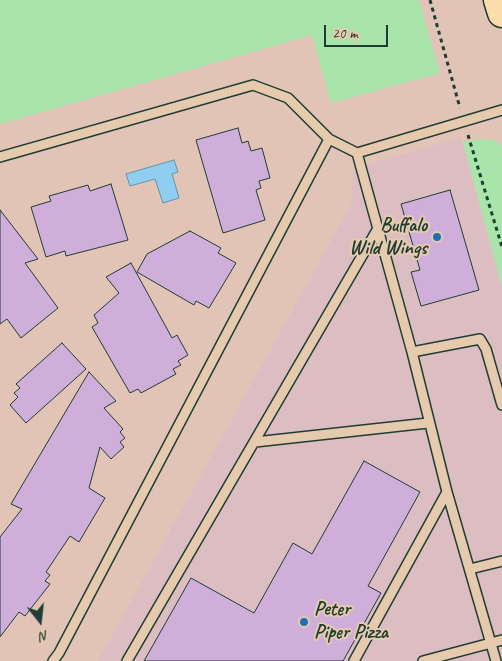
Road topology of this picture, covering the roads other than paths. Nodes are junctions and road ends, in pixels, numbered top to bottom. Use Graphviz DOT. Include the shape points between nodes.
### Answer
graph roads {
  1 [pos="498,0"];
  2 [pos="502,13"];
  3 [pos="502,110"];
  4 [pos="329,139"];
  5 [pos="357,153"];
  6 [pos="0,157"];
  7 [pos="377,230"];
  8 [pos="412,352"];
  9 [pos="502,405"];
  10 [pos="428,423"];
  11 [pos="255,442"];
  12 [pos="447,492"];
  13 [pos="502,561"];
  14 [pos="470,569"];
  15 [pos="502,640"];
  16 [pos="492,643"];
  17 [pos="53,661"];
  18 [pos="128,661"];
  19 [pos="354,661"];
  20 [pos="423,661"];
  21 [pos="496,661"];
  1 -- 2 [label="main road"];
  3 -- 5 [label="lane"];
  4 -- 5 [label="lane"];
  4 -- 6 [label="lane" via="288,98 253,85"];
  4 -- 17 [label="lane"];
  5 -- 7 [label="lane"];
  7 -- 8 [label="lane"];
  7 -- 11 [label="lane"];
  8 -- 9 [label="lane" via="480,339"];
  8 -- 10 [label="lane"];
  10 -- 11 [label="lane"];
  10 -- 12 [label="lane"];
  11 -- 18 [label="lane"];
  12 -- 14 [label="lane"];
  12 -- 19 [label="lane"];
  13 -- 14 [label="lane"];
  14 -- 16 [label="lane"];
  15 -- 16 [label="lane"];
  16 -- 20 [label="lane"];
  16 -- 21 [label="lane"];
}
